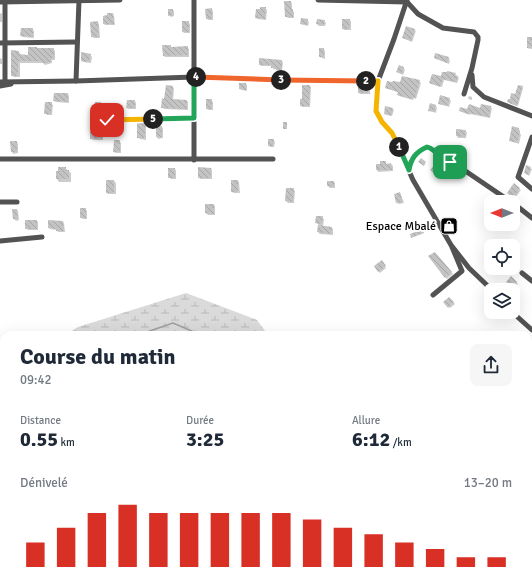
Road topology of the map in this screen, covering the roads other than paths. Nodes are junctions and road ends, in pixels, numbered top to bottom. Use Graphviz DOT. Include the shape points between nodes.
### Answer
graph roads {
  1 [pos="120,0"];
  2 [pos="194,0"];
  3 [pos="318,0"];
  4 [pos="4,1"];
  5 [pos="79,1"];
  6 [pos="407,1"];
  7 [pos="77,42"];
  8 [pos="2,43"];
  9 [pos="472,68"];
  10 [pos="194,77"];
  11 [pos="76,81"];
  12 [pos="378,81"];
  13 [pos="2,82"];
  14 [pos="17,82"];
  15 [pos="0,86"];
  16 [pos="464,94"];
  17 [pos="98,116"];
  18 [pos="532,116"];
  19 [pos="194,118"];
  20 [pos="532,137"];
  21 [pos="0,159"];
  22 [pos="273,159"];
  23 [pos="194,160"];
  24 [pos="409,170"];
  25 [pos="532,189"];
  26 [pos="500,195"];
  27 [pos="0,202"];
  28 [pos="17,202"];
  29 [pos="520,209"];
  30 [pos="532,218"];
  31 [pos="42,237"];
  32 [pos="0,241"];
  33 [pos="451,245"];
  34 [pos="522,273"];
  35 [pos="532,281"];
  36 [pos="485,283"];
  37 [pos="433,295"];
  38 [pos="520,319"];
  39 [pos="532,330"];
  1 -- 5 [label="street"];
  2 -- 10 [label="street"];
  3 -- 6 [label="street"];
  4 -- 5 [label="street"];
  4 -- 8 [label="street"];
  5 -- 7 [label="street"];
  6 -- 9 [label="street" via="418,14 443,28 474,32 478,36"];
  6 -- 12 [label="street"];
  7 -- 8 [label="street"];
  7 -- 11 [label="street"];
  8 -- 13 [label="street"];
  9 -- 16 [label="street"];
  9 -- 18 [label="street" via="473,87 480,94"];
  10 -- 11 [label="street"];
  10 -- 12 [label="street"];
  10 -- 19 [label="street"];
  11 -- 14 [label="street"];
  12 -- 24 [label="street" via="376,111 392,133"];
  13 -- 14 [label="street"];
  14 -- 15 [label="street"];
  17 -- 19 [label="street" via="107,120"];
  19 -- 23 [label="street"];
  20 -- 25 [label="street" via="518,177"];
  21 -- 23 [label="street"];
  22 -- 23 [label="street"];
  24 -- 26 [label="street" via="410,161 416,153 424,148 430,148"];
  24 -- 33 [label="street"];
  27 -- 28 [label="street"];
  29 -- 30 [label="street"];
  31 -- 32 [label="street"];
  33 -- 36 [label="street"];
  33 -- 37 [label="street" via="462,271"];
  34 -- 35 [label="street"];
  38 -- 39 [label="street"];
}
